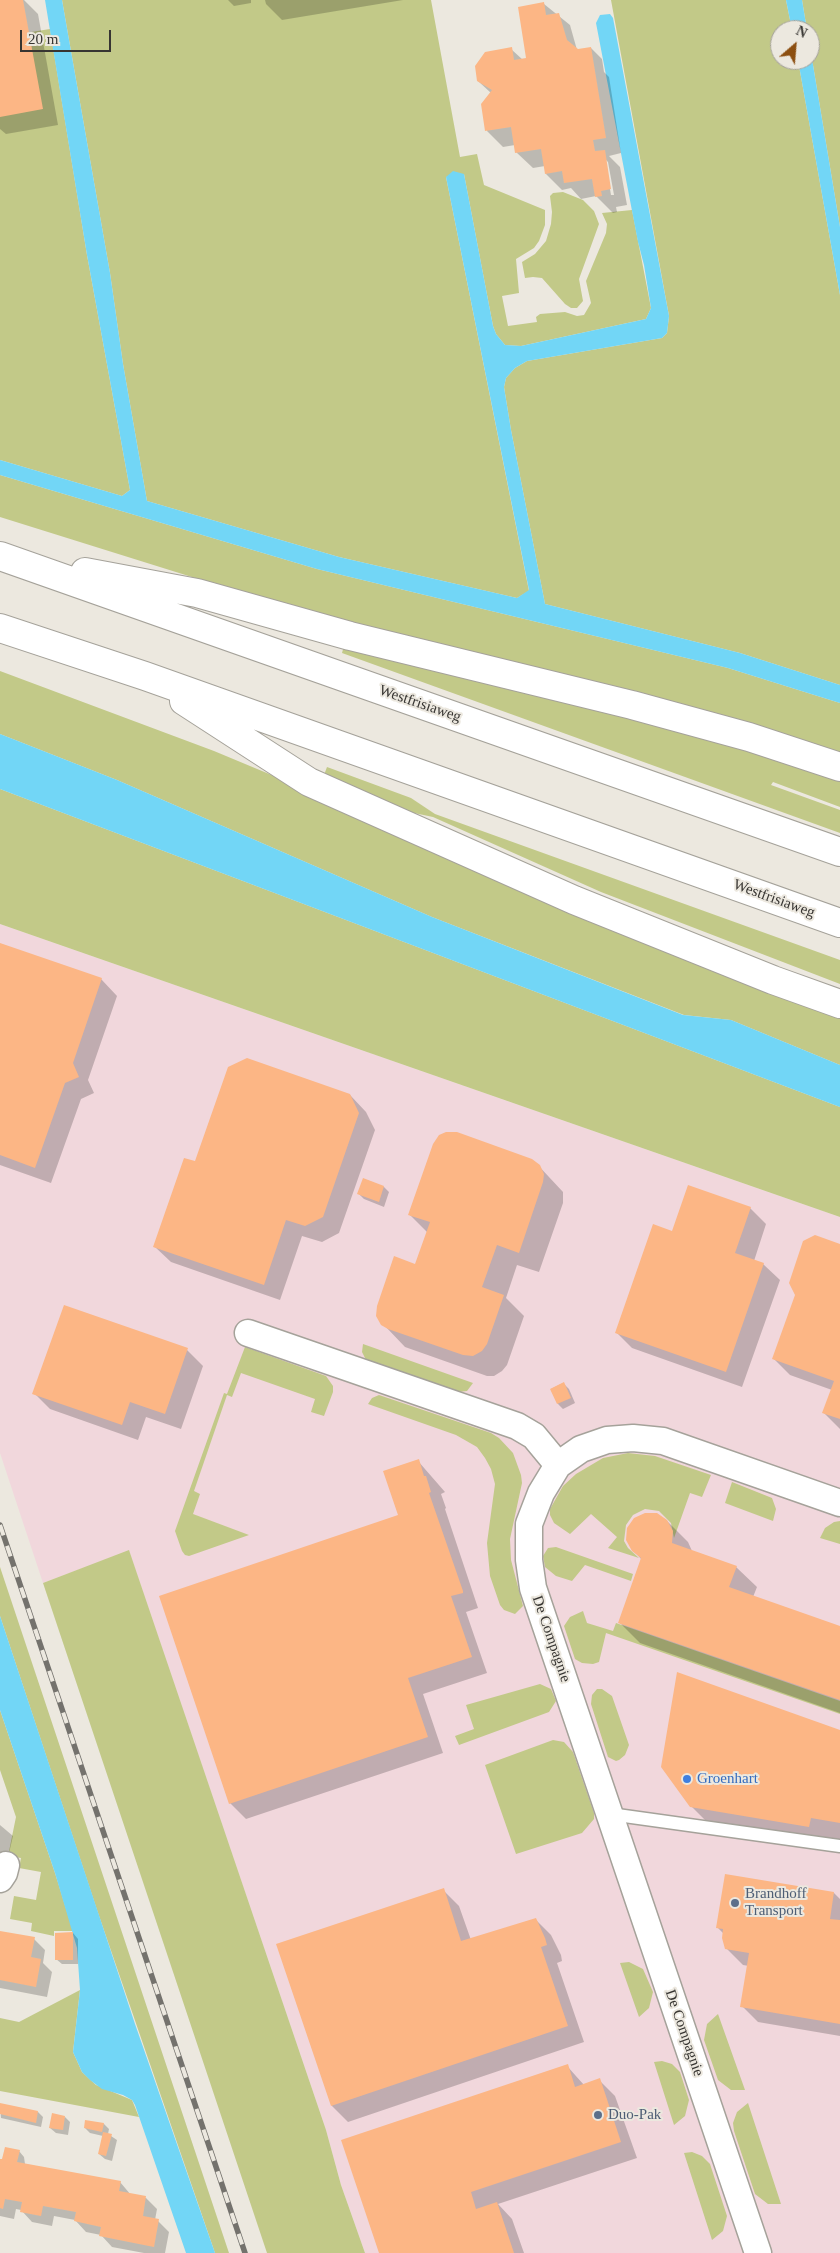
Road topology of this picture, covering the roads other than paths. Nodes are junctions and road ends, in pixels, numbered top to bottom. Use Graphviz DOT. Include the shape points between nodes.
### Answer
graph roads {
  1 [pos="0,556"];
  2 [pos="0,628"];
  3 [pos="144,676"];
  4 [pos="840,767"];
  5 [pos="840,852"];
  6 [pos="840,922"];
  7 [pos="840,1004"];
  8 [pos="248,1334"];
  9 [pos="558,1465"];
  10 [pos="840,1503"];
  11 [pos="610,1814"];
  12 [pos="840,1846"];
  13 [pos="758,2253"];
  1 -- 4 [label="highway" via="197,593 350,636 632,705 749,737"];
  1 -- 5 [label="highway, Westfrisiaweg"];
  2 -- 3 [label="highway, Westfrisiaweg"];
  3 -- 6 [label="highway, Westfrisiaweg"];
  3 -- 7 [label="highway" via="309,782 574,900"];
  8 -- 9 [label="street" via="517,1426 534,1436"];
  9 -- 10 [label="street, De Compagnie" via="581,1449 607,1440 663,1441"];
  9 -- 11 [label="street, De Compagnie" via="541,1493 529,1524 533,1588"];
  11 -- 12 [label="lane"];
  11 -- 13 [label="street, De Compagnie"];
}
